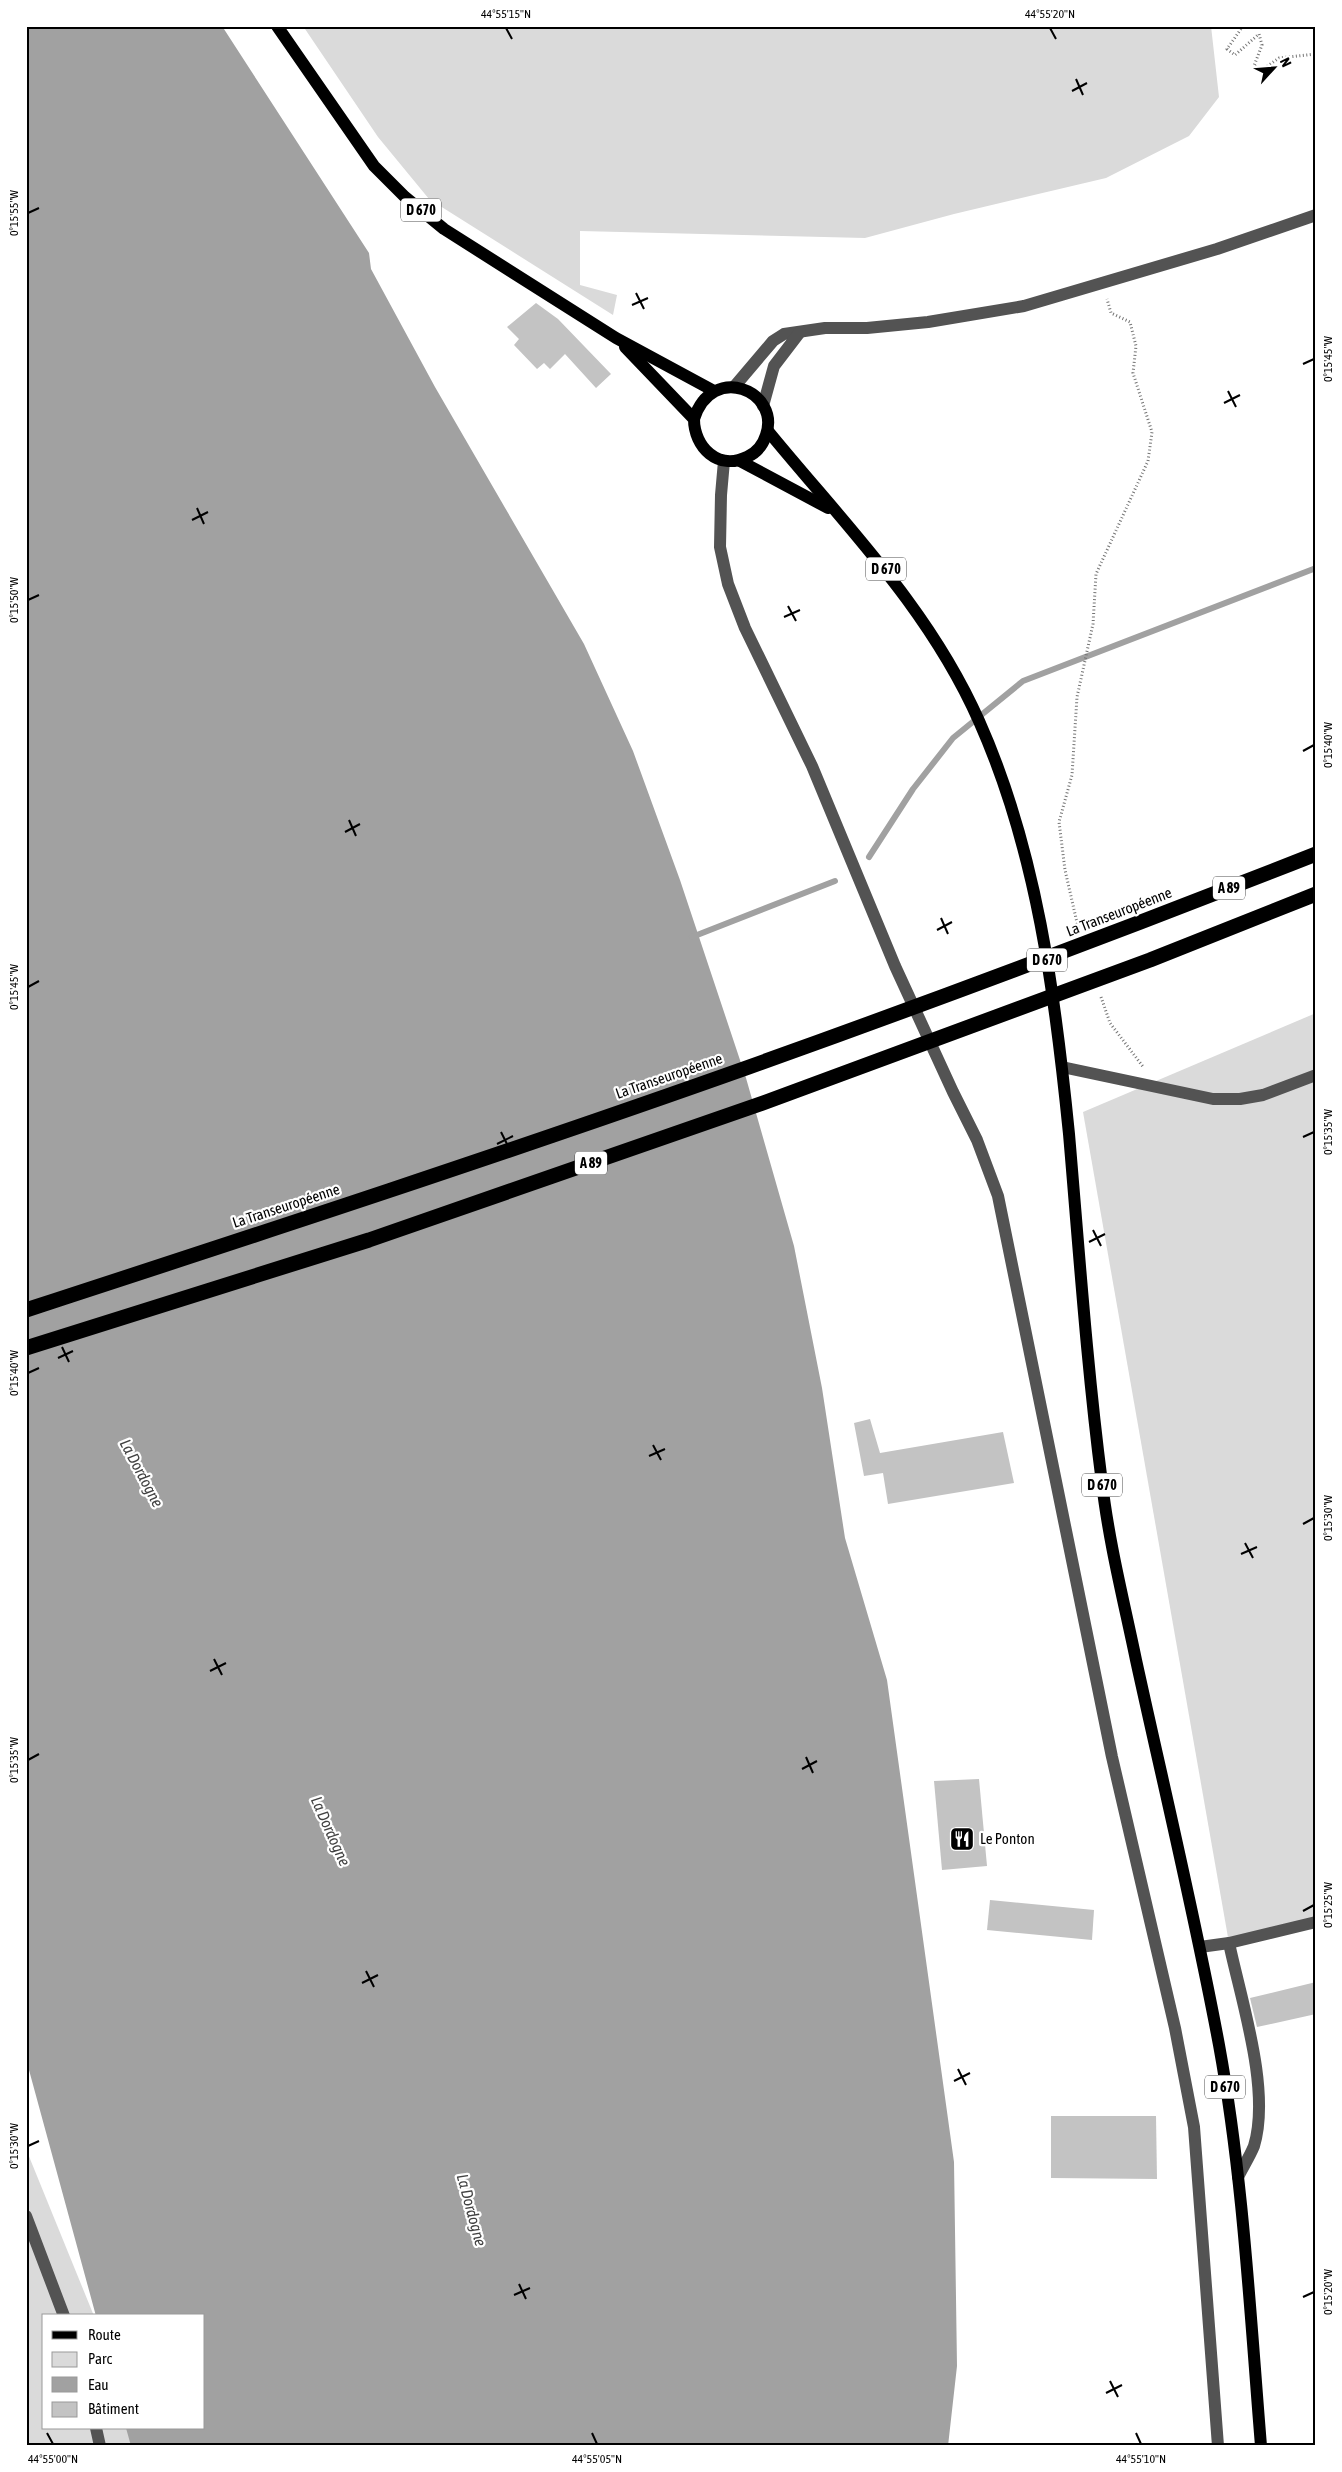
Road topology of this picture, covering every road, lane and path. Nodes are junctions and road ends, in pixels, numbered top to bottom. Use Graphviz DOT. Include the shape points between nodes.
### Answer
graph roads {
  1 [pos="276,26"];
  2 [pos="1243,26"];
  3 [pos="1316,54"];
  4 [pos="1316,215"];
  5 [pos="1103,284"];
  6 [pos="800,332"];
  7 [pos="616,338"];
  8 [pos="734,387"];
  9 [pos="714,391"];
  10 [pos="763,406"];
  11 [pos="694,419"];
  12 [pos="768,431"];
  13 [pos="740,460"];
  14 [pos="724,461"];
  15 [pos="833,511"];
  16 [pos="1316,854"];
  17 [pos="1316,894"];
  18 [pos="1079,932"];
  19 [pos="1101,996"];
  20 [pos="1062,1067"];
  21 [pos="1146,1070"];
  22 [pos="1316,1075"];
  23 [pos="26,1310"];
  24 [pos="26,1348"];
  25 [pos="1316,1922"];
  26 [pos="1229,1943"];
  27 [pos="1200,1947"];
  28 [pos="1238,2177"];
  29 [pos="26,2216"];
  30 [pos="63,2314"];
  31 [pos="96,2430"];
  32 [pos="100,2446"];
  33 [pos="1218,2446"];
  34 [pos="1261,2446"];
  1 -- 7 [label="main road, D 670" via="374,166 405,197 444,229"];
  2 -- 3 [label="path" via="1227,49 1235,55 1259,34 1262,45 1254,66 1262,70 1279,58"];
  4 -- 5 [label="street"];
  5 -- 6 [label="street" via="1024,306 928,322"];
  5 -- 18 [label="path" via="1111,313 1130,322 1136,346 1133,373 1152,432 1148,461 1096,574 1093,624 1077,697 1072,775 1059,822 1064,870"];
  6 -- 8 [label="street" via="784,334 773,340"];
  6 -- 10 [label="street" via="774,366"];
  7 -- 9 [label="main road, D 670"];
  7 -- 11 [label="main road, D 670"];
  8 -- 9 [label="main road"];
  8 -- 10 [label="main road" via="746,390"];
  9 -- 11 [label="main road" via="697,407"];
  10 -- 12 [label="main road" via="768,418"];
  11 -- 14 [label="main road" via="694,430 704,450"];
  12 -- 13 [label="main road" via="758,450"];
  12 -- 15 [label="main road, D 670"];
  13 -- 14 [label="main road"];
  13 -- 15 [label="main road, D 670"];
  14 -- 33 [label="street" via="720,547 728,584 745,628 812,766 896,966 977,1140 998,1196 1112,1757 1175,2028 1194,2127"];
  15 -- 20 [label="main road, D 670" via="904,592 979,719 1026,850 1042,927"];
  16 -- 23 [label="highway, La Transeuropéenne / A 89" via="1143,922 749,1067"];
  17 -- 24 [label="highway, A 89" via="1150,960 763,1103 369,1240"];
  19 -- 21 [label="path" via="1110,1023"];
  20 -- 22 [label="street" via="1213,1099 1240,1100"];
  20 -- 27 [label="main road, D 670" via="1102,1488 1118,1576"];
  25 -- 26 [label="street"];
  26 -- 27 [label="street"];
  26 -- 28 [label="street" via="1259,2079 1254,2147"];
  27 -- 28 [label="main road, D 670" via="1220,2050"];
  28 -- 34 [label="main road, D 670"];
  29 -- 30 [label="street"];
  31 -- 32 [label="street"];
}
